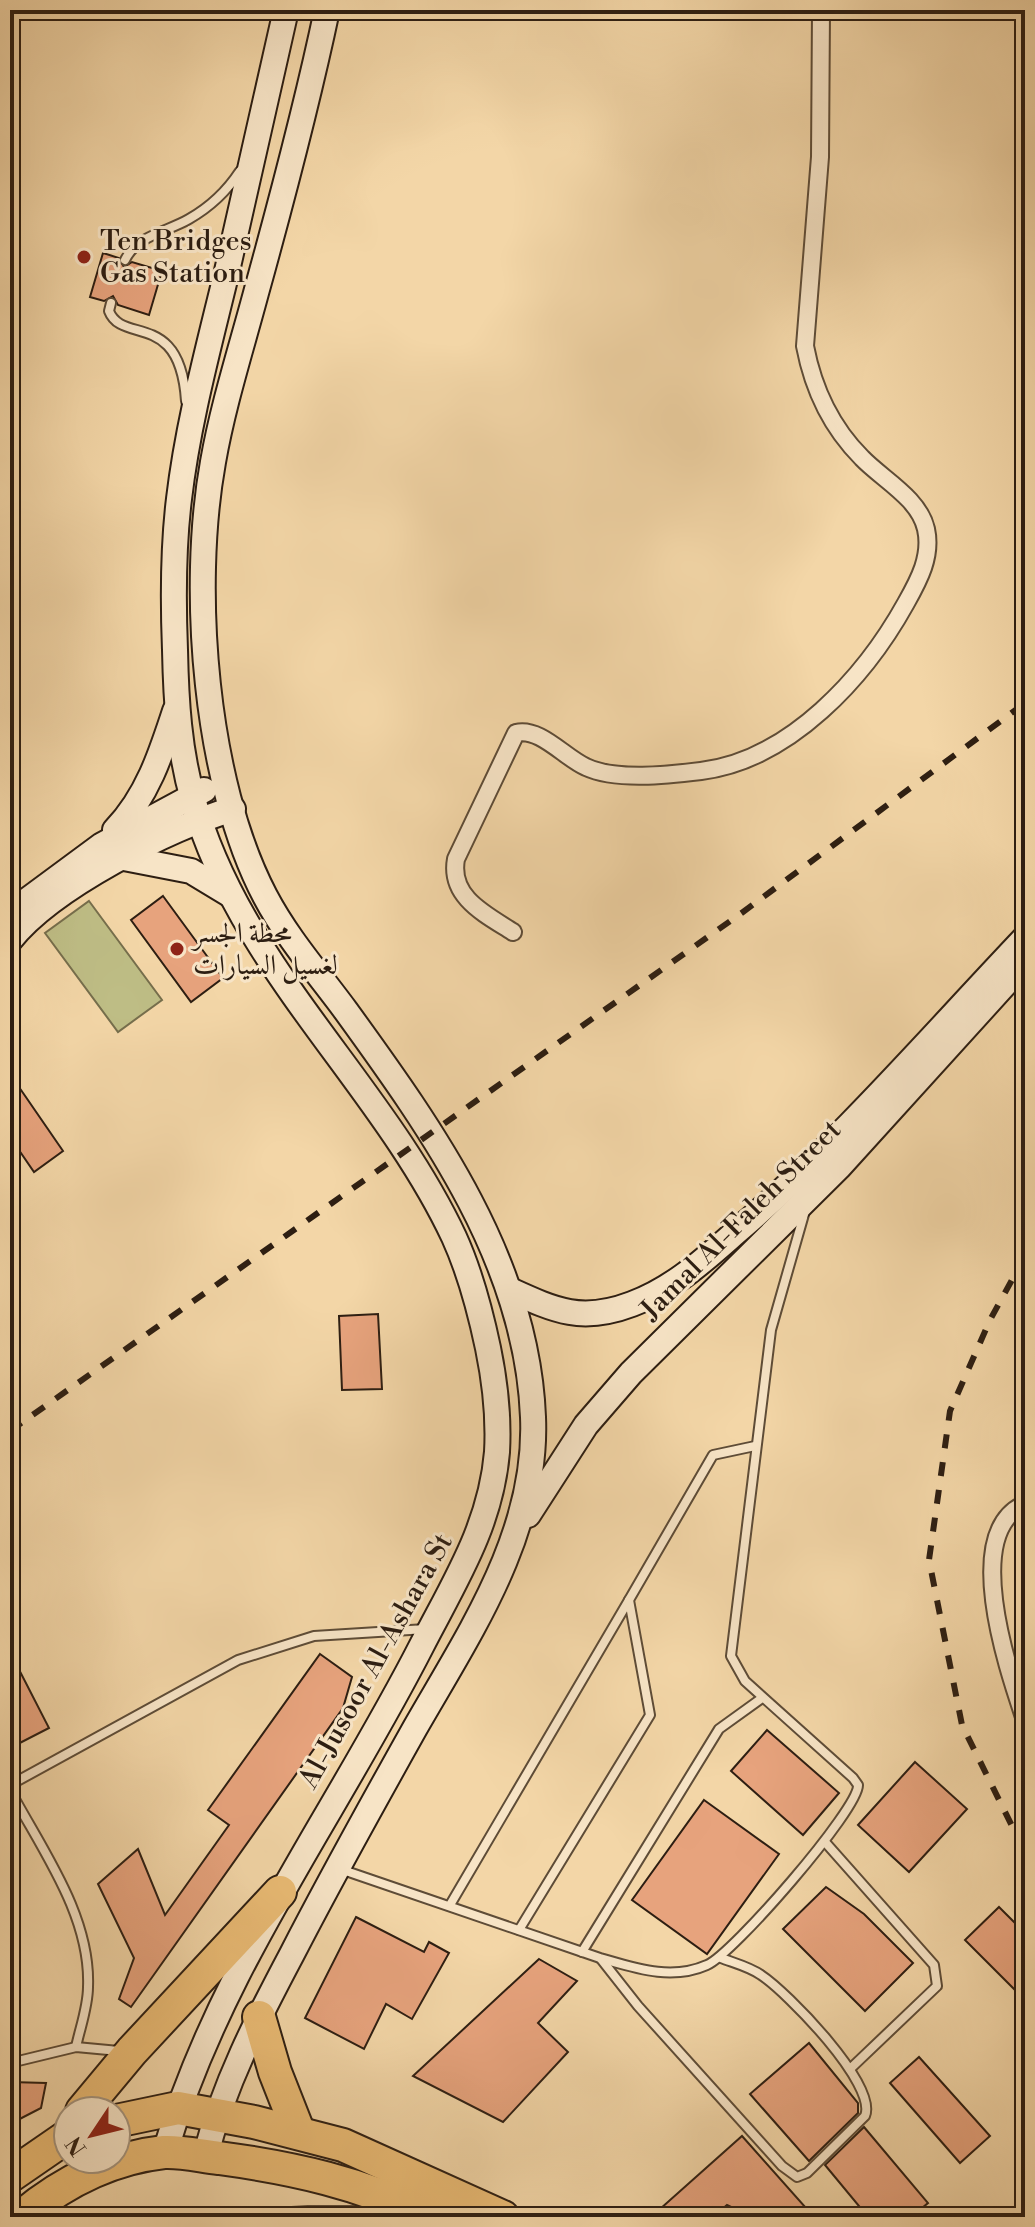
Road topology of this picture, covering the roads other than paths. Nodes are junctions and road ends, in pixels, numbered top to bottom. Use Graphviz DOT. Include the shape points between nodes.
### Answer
graph roads {
  1 [pos="286,10"];
  2 [pos="327,10"];
  3 [pos="821,10"];
  4 [pos="256,142"];
  5 [pos="125,260"];
  6 [pos="111,303"];
  7 [pos="188,442"];
  8 [pos="176,709"];
  9 [pos="225,781"];
  10 [pos="191,795"];
  11 [pos="233,809"];
  12 [pos="200,821"];
  13 [pos="102,845"];
  14 [pos="124,858"];
  15 [pos="229,894"];
  16 [pos="10,913"];
  17 [pos="513,932"];
  18 [pos="1025,938"];
  19 [pos="10,940"];
  20 [pos="1025,962"];
  21 [pos="808,1199"];
  22 [pos="510,1290"];
  23 [pos="755,1446"];
  24 [pos="1025,1504"];
  25 [pos="516,1534"];
  26 [pos="629,1600"];
  27 [pos="431,1628"];
  28 [pos="762,1698"];
  29 [pos="1025,1720"];
  30 [pos="10,1788"];
  31 [pos="825,1842"];
  32 [pos="336,1868"];
  33 [pos="280,1892"];
  34 [pos="450,1905"];
  35 [pos="519,1930"];
  36 [pos="582,1952"];
  37 [pos="600,1958"];
  38 [pos="721,1958"];
  39 [pos="259,2017"];
  40 [pos="76,2047"];
  41 [pos="132,2051"];
  42 [pos="10,2063"];
  43 [pos="850,2069"];
  44 [pos="95,2095"];
  45 [pos="178,2108"];
  46 [pos="217,2113"];
  47 [pos="132,2118"];
  48 [pos="299,2133"];
  49 [pos="52,2144"];
  50 [pos="165,2152"];
  51 [pos="205,2157"];
  52 [pos="10,2176"];
  53 [pos="424,2214"];
  54 [pos="21,2217"];
  55 [pos="210,2217"];
  56 [pos="503,2217"];
  1 -- 4 [label="main road, Al-Jusoor Al-Ashara St"];
  2 -- 9 [label="main road" via="212,467 204,566 206,637 210,707"];
  3 -- 17 [label="street" via="820,157 805,346 828,415 860,456 912,503 925,524 929,546 920,577 889,634 836,696 772,746 744,759 702,771 599,771 533,734 516,733 456,859 454,874 474,907"];
  4 -- 5 [label="lane" via="225,192 187,221 138,242"];
  4 -- 7 [label="main road, Al-Jusoor Al-Ashara St"];
  6 -- 7 [label="lane" via="112,317 165,341 178,356"];
  7 -- 8 [label="main road, Al-Jusoor Al-Ashara St" via="175,557"];
  8 -- 10 [label="main road, Al-Jusoor Al-Ashara St"];
  8 -- 13 [label="main road" via="157,765 132,812"];
  9 -- 10 [label="main road"];
  9 -- 11 [label="main road"];
  10 -- 12 [label="main road, Al-Jusoor Al-Ashara St"];
  10 -- 13 [label="main road"];
  11 -- 12 [label="main road"];
  11 -- 22 [label="main road" via="272,910 451,1165"];
  12 -- 14 [label="main road"];
  12 -- 15 [label="main road, Al-Jusoor Al-Ashara St"];
  13 -- 16 [label="main road"];
  14 -- 15 [label="main road" via="191,871"];
  14 -- 19 [label="main road" via="54,900"];
  15 -- 27 [label="main road, Al-Jusoor Al-Ashara St" via="283,984 393,1133 434,1199 456,1241 479,1307 497,1412 492,1488 470,1557"];
  18 -- 22 [label="main road, Jamal Al-Faleh Street" via="793,1183 666,1289 631,1305 594,1313 560,1313"];
  20 -- 21 [label="main road, Jamal Al-Faleh Street"];
  21 -- 23 [label="lane" via="771,1330"];
  21 -- 25 [label="main road, Jamal Al-Faleh Street" via="607,1399"];
  22 -- 25 [label="main road" via="533,1417 527,1502"];
  23 -- 26 [label="lane" via="713,1455"];
  23 -- 28 [label="lane" via="731,1656"];
  24 -- 29 [label="street" via="1007,1518 993,1562 996,1626"];
  25 -- 32 [label="main road" via="504,1566"];
  26 -- 34 [label="lane"];
  26 -- 35 [label="lane" via="650,1715"];
  27 -- 30 [label="lane" via="314,1636 238,1660"];
  27 -- 33 [label="main road, Al-Jusoor Al-Ashara St" via="396,1698"];
  28 -- 31 [label="lane" via="858,1785 855,1800"];
  28 -- 36 [label="lane" via="719,1729"];
  30 -- 40 [label="lane" via="75,1911 86,1949 89,1988"];
  31 -- 38 [label="lane"];
  31 -- 43 [label="lane" via="938,1975 937,1986"];
  32 -- 34 [label="lane"];
  32 -- 39 [label="main road"];
  33 -- 41 [label="highway"];
  33 -- 45 [label="main road, Al-Jusoor Al-Ashara St"];
  34 -- 35 [label="lane"];
  35 -- 36 [label="lane"];
  36 -- 37 [label="lane"];
  37 -- 38 [label="lane" via="666,1973"];
  37 -- 43 [label="lane" via="771,2155 797,2177 868,2111"];
  38 -- 43 [label="lane" via="758,1972 786,1993"];
  39 -- 46 [label="main road"];
  39 -- 48 [label="highway"];
  40 -- 41 [label="lane"];
  40 -- 42 [label="lane"];
  41 -- 44 [label="highway"];
  45 -- 46 [label="highway"];
  45 -- 47 [label="highway"];
  45 -- 50 [label="main road, Al-Jusoor Al-Ashara St"];
  46 -- 48 [label="highway"];
  46 -- 51 [label="main road"];
  48 -- 56 [label="highway" via="367,2154"];
  49 -- 52 [label="highway"];
  50 -- 51 [label="highway"];
  50 -- 54 [label="highway" via="93,2170 53,2190"];
  51 -- 53 [label="highway" via="343,2181"];
  53 -- 55 [label="lane" via="308,2211"];
}
